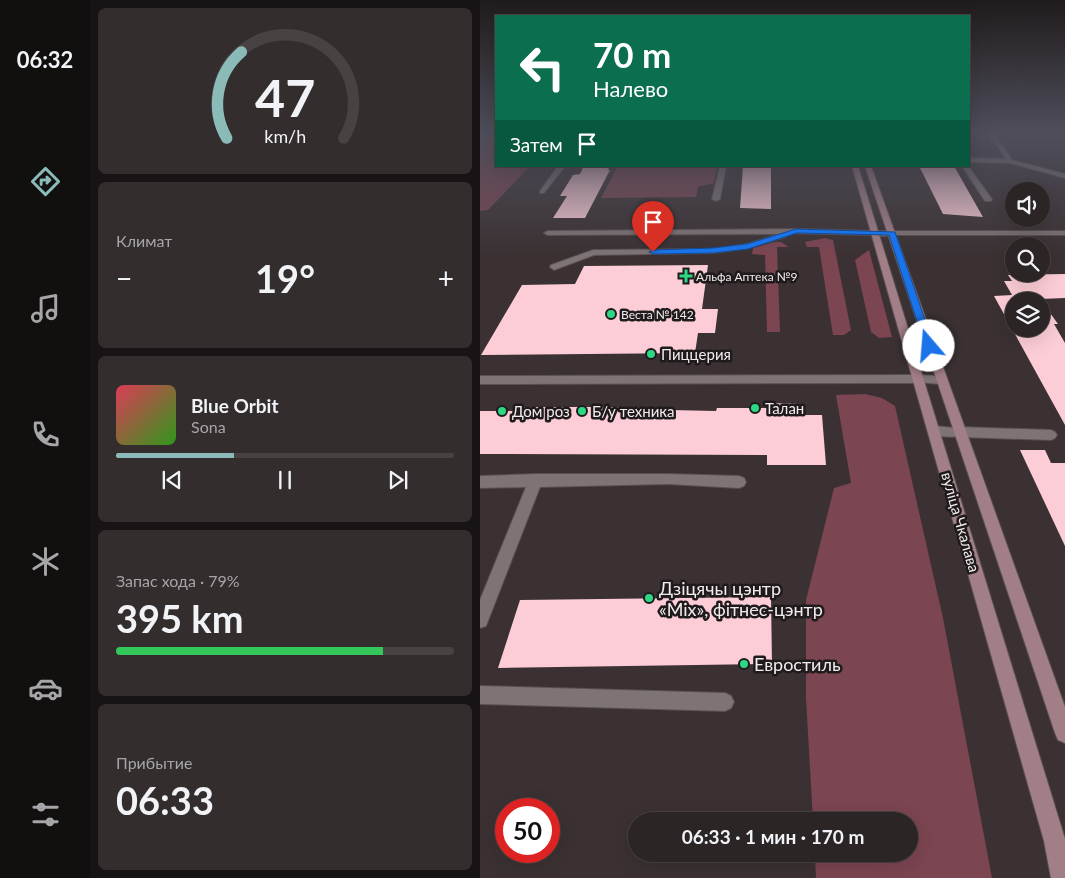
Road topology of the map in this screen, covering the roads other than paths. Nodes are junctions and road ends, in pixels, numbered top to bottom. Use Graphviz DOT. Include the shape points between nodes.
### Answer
graph roads {
  1 [pos="556,174"];
  2 [pos="721,174"];
  3 [pos="857,174"];
  4 [pos="871,174"];
  5 [pos="971,174"];
  6 [pos="542,192"];
  7 [pos="988,198"];
  8 [pos="716,199"];
  9 [pos="796,231"];
  10 [pos="548,233"];
  11 [pos="875,233"];
  12 [pos="892,233"];
  13 [pos="1065,234"];
  14 [pos="554,267"];
  15 [pos="480,380"];
  16 [pos="919,380"];
  17 [pos="941,380"];
  18 [pos="934,431"];
  19 [pos="960,432"];
  20 [pos="1051,435"];
  21 [pos="536,480"];
  22 [pos="480,482"];
  23 [pos="739,482"];
  24 [pos="480,620"];
  25 [pos="480,695"];
  26 [pos="725,702"];
  27 [pos="1065,733"];
  28 [pos="1062,878"];
  1 -- 6 [label="street"];
  2 -- 8 [label="street"];
  3 -- 11 [label="main road, вуліца Чкалава"];
  4 -- 12 [label="main road, вуліца Чкалава"];
  5 -- 7 [label="street"];
  9 -- 10 [label="street"];
  9 -- 11 [label="street"];
  9 -- 14 [label="street" via="748,246 713,251 593,253"];
  11 -- 12 [label="street"];
  11 -- 16 [label="main road, вуліца Чкалава"];
  12 -- 13 [label="street"];
  12 -- 17 [label="main road, вуліца Чкалава"];
  15 -- 16 [label="street"];
  16 -- 17 [label="street"];
  16 -- 18 [label="main road, вуліца Чкалава"];
  17 -- 19 [label="main road, вуліца Чкалава"];
  18 -- 19 [label="street"];
  18 -- 28 [label="main road, вуліца Чкалава" via="1055,841"];
  19 -- 20 [label="street"];
  19 -- 27 [label="main road, вуліца Чкалава"];
  21 -- 22 [label="street"];
  21 -- 23 [label="street"];
  21 -- 24 [label="street"];
  25 -- 26 [label="street"];
}
